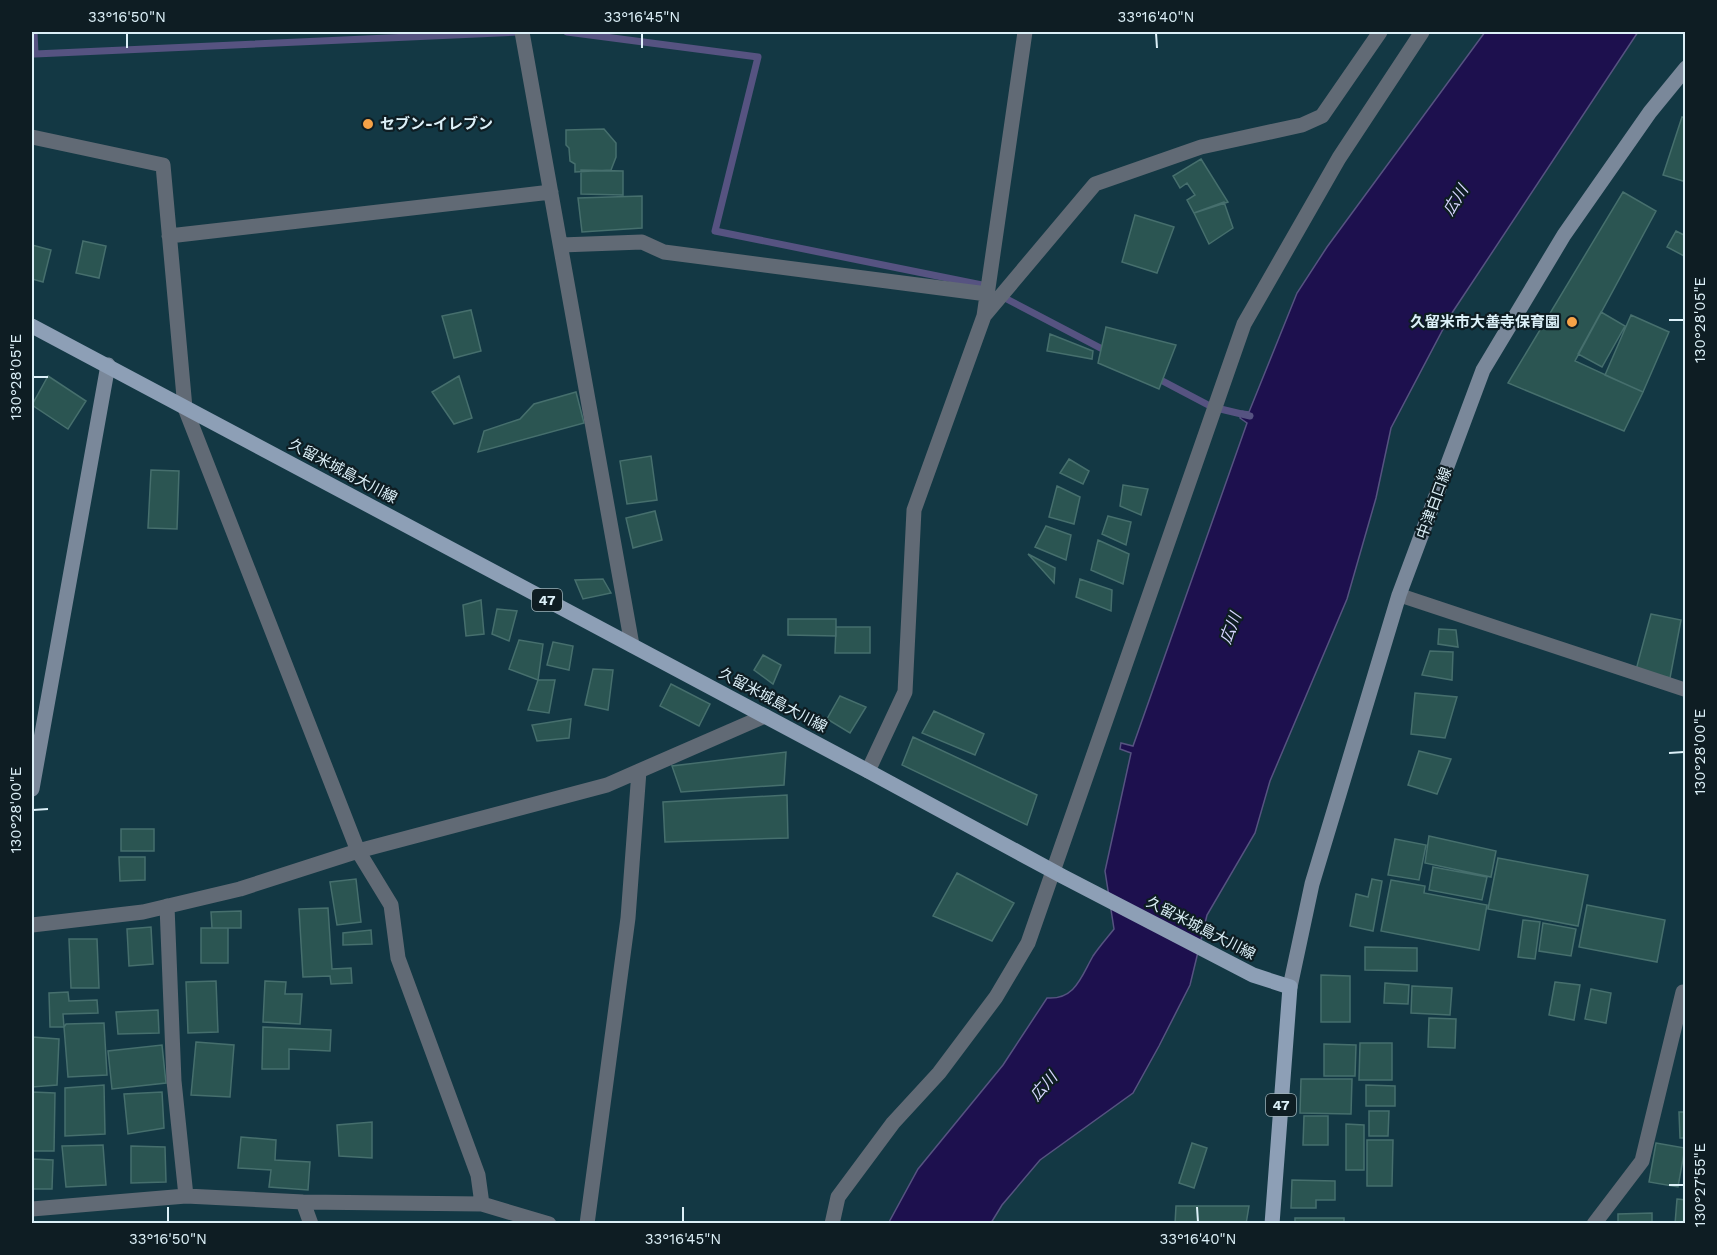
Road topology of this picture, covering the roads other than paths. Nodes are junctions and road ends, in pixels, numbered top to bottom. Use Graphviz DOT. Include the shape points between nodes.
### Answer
graph roads {
  1 [pos="522,32"];
  2 [pos="1025,32"];
  3 [pos="1380,32"];
  4 [pos="1422,32"];
  5 [pos="1686,68"];
  6 [pos="32,137"];
  7 [pos="551,192"];
  8 [pos="169,236"];
  9 [pos="561,245"];
  10 [pos="987,294"];
  11 [pos="984,316"];
  12 [pos="32,326"];
  13 [pos="108,365"];
  14 [pos="185,408"];
  15 [pos="1399,595"];
  16 [pos="632,645"];
  17 [pos="1686,690"];
  18 [pos="765,717"];
  19 [pos="639,771"];
  20 [pos="868,771"];
  21 [pos="32,789"];
  22 [pos="358,850"];
  23 [pos="1057,874"];
  24 [pos="167,906"];
  25 [pos="32,925"];
  26 [pos="1290,987"];
  27 [pos="1686,993"];
  28 [pos="186,1196"];
  29 [pos="303,1202"];
  30 [pos="483,1204"];
  31 [pos="32,1209"];
  32 [pos="310,1224"];
  33 [pos="549,1224"];
  34 [pos="587,1224"];
  35 [pos="832,1224"];
  36 [pos="1272,1224"];
  37 [pos="1594,1224"];
  1 -- 7 [label="street"];
  2 -- 10 [label="street"];
  3 -- 11 [label="street" via="1322,116 1302,125 1201,147 1095,184"];
  4 -- 23 [label="street" via="1339,158 1244,324"];
  5 -- 15 [label="main road, 中津白口線" via="1650,112 1564,235 1483,370"];
  6 -- 8 [label="street" via="163,165"];
  7 -- 8 [label="street"];
  7 -- 9 [label="street"];
  8 -- 14 [label="street"];
  9 -- 10 [label="street" via="642,242 664,252"];
  9 -- 16 [label="street"];
  10 -- 11 [label="street"];
  11 -- 20 [label="street" via="914,510 905,692"];
  12 -- 13 [label="main road, 久留米城島大川線 / 47"];
  13 -- 14 [label="main road, 久留米城島大川線 / 47"];
  13 -- 21 [label="main road"];
  14 -- 16 [label="main road, 久留米城島大川線 / 47"];
  14 -- 22 [label="street"];
  15 -- 17 [label="lane"];
  15 -- 26 [label="main road, 中津白口線" via="1312,884"];
  16 -- 18 [label="main road, 久留米城島大川線 / 47"];
  18 -- 19 [label="street"];
  18 -- 20 [label="main road, 久留米城島大川線 / 47"];
  19 -- 22 [label="street" via="606,785"];
  19 -- 34 [label="street" via="628,918"];
  20 -- 23 [label="main road, 久留米城島大川線 / 47"];
  22 -- 24 [label="street" via="240,889"];
  22 -- 30 [label="street" via="391,905 398,958 478,1175"];
  23 -- 26 [label="main road, 久留米城島大川線 / 47" via="1253,975"];
  23 -- 35 [label="street" via="1028,943 996,997 838,1197"];
  24 -- 25 [label="street"];
  24 -- 28 [label="street" via="174,1081"];
  26 -- 36 [label="main road, 47"];
  27 -- 37 [label="street" via="1683,992 1642,1161"];
  28 -- 29 [label="street"];
  28 -- 31 [label="street"];
  29 -- 30 [label="street"];
  29 -- 32 [label="street"];
  30 -- 33 [label="street"];
}
